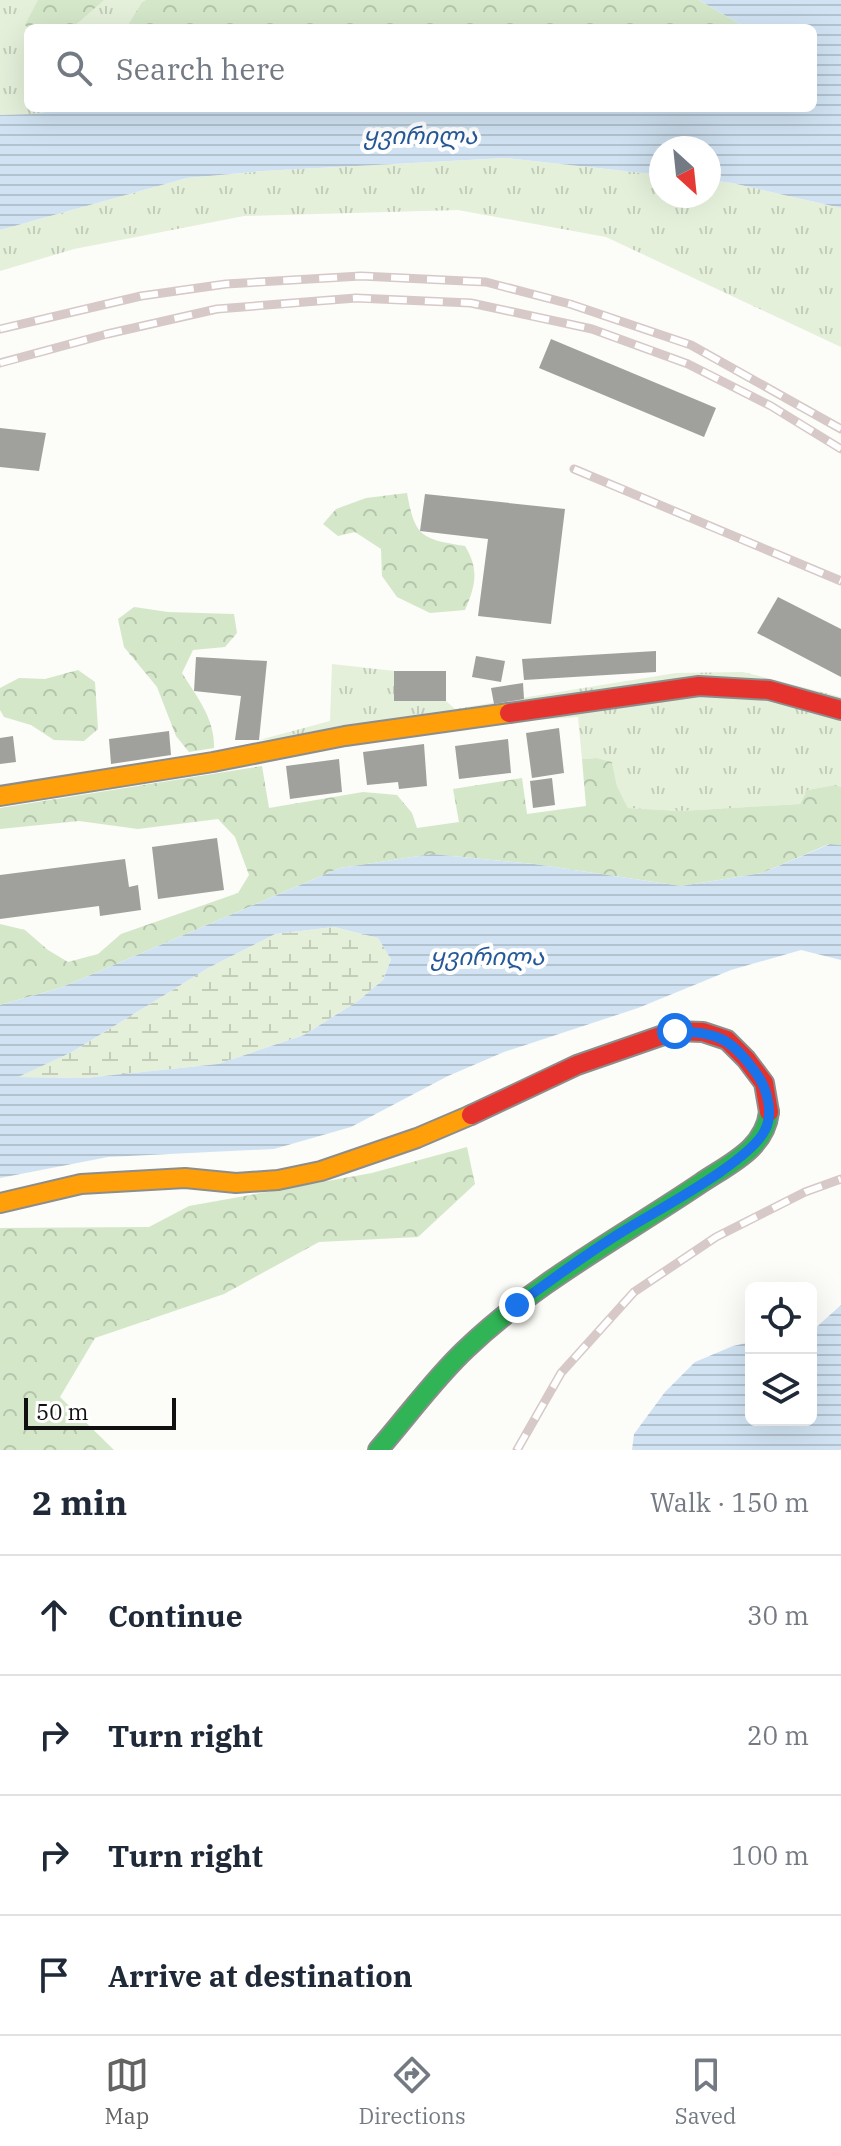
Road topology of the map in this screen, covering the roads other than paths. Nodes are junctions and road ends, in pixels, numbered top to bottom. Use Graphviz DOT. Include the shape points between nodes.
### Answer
graph roads {
  1 [pos="841,710"];
  2 [pos="0,796"];
  3 [pos="0,1203"];
  4 [pos="378,1450"];
  1 -- 2 [label="street" via="769,690 699,686 360,733"];
  3 -- 4 [label="street" via="81,1184 185,1178 236,1183 321,1171 417,1138 577,1065 675,1031 727,1040 764,1083 767,1128 753,1148 517,1305 465,1350"];
}
